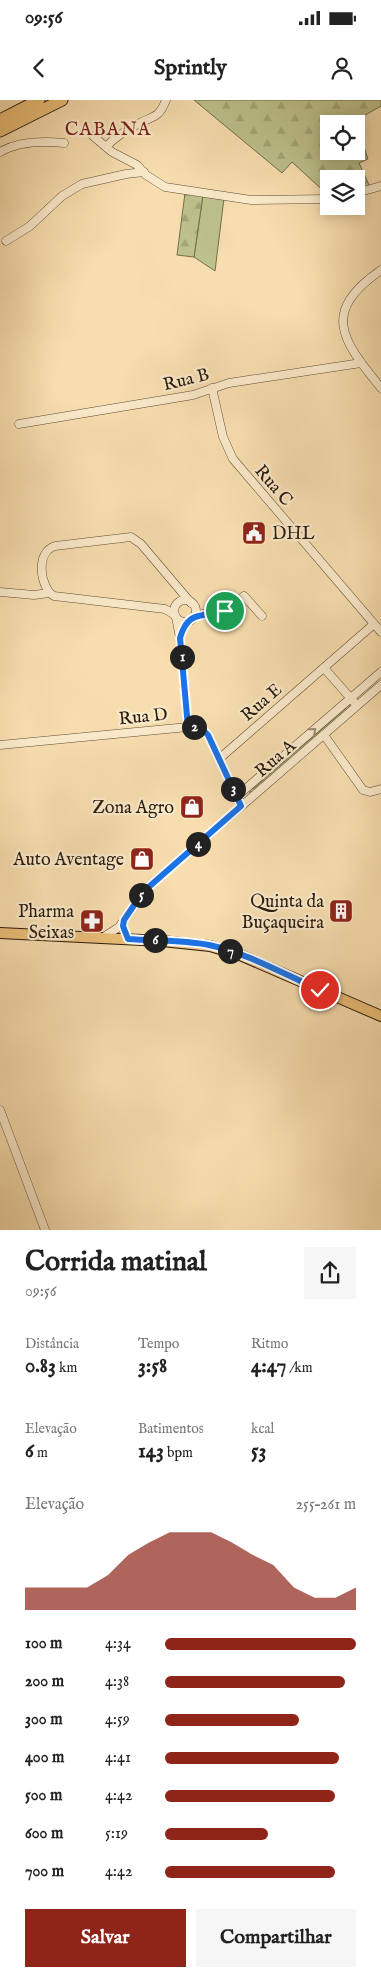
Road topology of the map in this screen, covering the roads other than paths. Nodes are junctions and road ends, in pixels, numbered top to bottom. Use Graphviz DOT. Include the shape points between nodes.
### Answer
graph roads {
  1 [pos="39,100"];
  2 [pos="62,100"];
  3 [pos="166,100"];
  4 [pos="0,120"];
  5 [pos="0,131"];
  6 [pos="93,136"];
  7 [pos="64,143"];
  8 [pos="106,147"];
  9 [pos="0,152"];
  10 [pos="146,174"];
  11 [pos="381,186"];
  12 [pos="365,190"];
  13 [pos="320,199"];
  14 [pos="6,241"];
  15 [pos="381,270"];
  16 [pos="361,363"];
  17 [pos="212,388"];
  18 [pos="381,388"];
  19 [pos="19,424"];
  20 [pos="181,591"];
  21 [pos="0,592"];
  22 [pos="49,593"];
  23 [pos="178,604"];
  24 [pos="193,605"];
  25 [pos="165,609"];
  26 [pos="206,614"];
  27 [pos="176,616"];
  28 [pos="262,616"];
  29 [pos="191,619"];
  30 [pos="374,624"];
  31 [pos="381,632"];
  32 [pos="180,638"];
  33 [pos="324,668"];
  34 [pos="381,672"];
  35 [pos="381,685"];
  36 [pos="350,698"];
  37 [pos="357,706"];
  38 [pos="188,727"];
  39 [pos="324,735"];
  40 [pos="0,745"];
  41 [pos="219,758"];
  42 [pos="381,789"];
  43 [pos="236,797"];
  44 [pos="241,806"];
  45 [pos="121,927"];
  46 [pos="0,933"];
  47 [pos="100,938"];
  48 [pos="123,939"];
  49 [pos="381,1016"];
  50 [pos="0,1110"];
  51 [pos="45,1230"];
  1 -- 4 [label="highway"];
  2 -- 5 [label="highway"];
  3 -- 8 [label="street" via="155,117 135,125"];
  6 -- 8 [label="street"];
  7 -- 9 [label="street" via="39,142 13,146"];
  8 -- 10 [label="street" via="138,165"];
  10 -- 13 [label="street" via="165,187 248,200"];
  10 -- 14 [label="street" via="129,173 82,184"];
  11 -- 12 [label="street"];
  15 -- 16 [label="street" via="356,290 343,314 345,332"];
  16 -- 17 [label="street, Rua B"];
  16 -- 18 [label="street"];
  17 -- 19 [label="street, Rua B" via="193,396"];
  17 -- 30 [label="street, Rua C" via="223,436 233,459"];
  20 -- 22 [label="street" via="139,542 126,537 47,549 42,560 44,584"];
  20 -- 23 [label="street"];
  20 -- 24 [label="street"];
  21 -- 22 [label="street" via="34,596"];
  22 -- 25 [label="street" via="60,598"];
  23 -- 24 [label="street" via="185,600"];
  23 -- 25 [label="street"];
  23 -- 27 [label="street"];
  24 -- 26 [label="street"];
  24 -- 29 [label="street"];
  25 -- 27 [label="street"];
  26 -- 28 [label="street" via="225,611 244,596"];
  26 -- 29 [label="street"];
  27 -- 29 [label="street" via="181,621"];
  27 -- 32 [label="street"];
  29 -- 32 [label="street"];
  30 -- 31 [label="street, Rua C"];
  30 -- 33 [label="street, Rua E"];
  32 -- 38 [label="street"];
  33 -- 36 [label="street"];
  33 -- 41 [label="street, Rua E"];
  34 -- 36 [label="street"];
  35 -- 37 [label="street, Rua A"];
  36 -- 37 [label="street"];
  43 -- 36 [label="street, one-way"];
  37 -- 39 [label="street, Rua A"];
  38 -- 40 [label="street, Rua D"];
  38 -- 41 [label="street, Rua D" via="206,732"];
  39 -- 42 [label="street" via="364,790"];
  39 -- 44 [label="street, Rua A"];
  41 -- 43 [label="street, Rua D"];
  43 -- 44 [label="street, Rua D"];
  44 -- 45 [label="street, Rua A" via="146,889"];
  45 -- 47 [label="street"];
  45 -- 48 [label="street"];
  46 -- 47 [label="main road"];
  47 -- 48 [label="main road"];
  48 -- 49 [label="main road" via="188,943 229,951"];
  50 -- 51 [label="street"];
}
